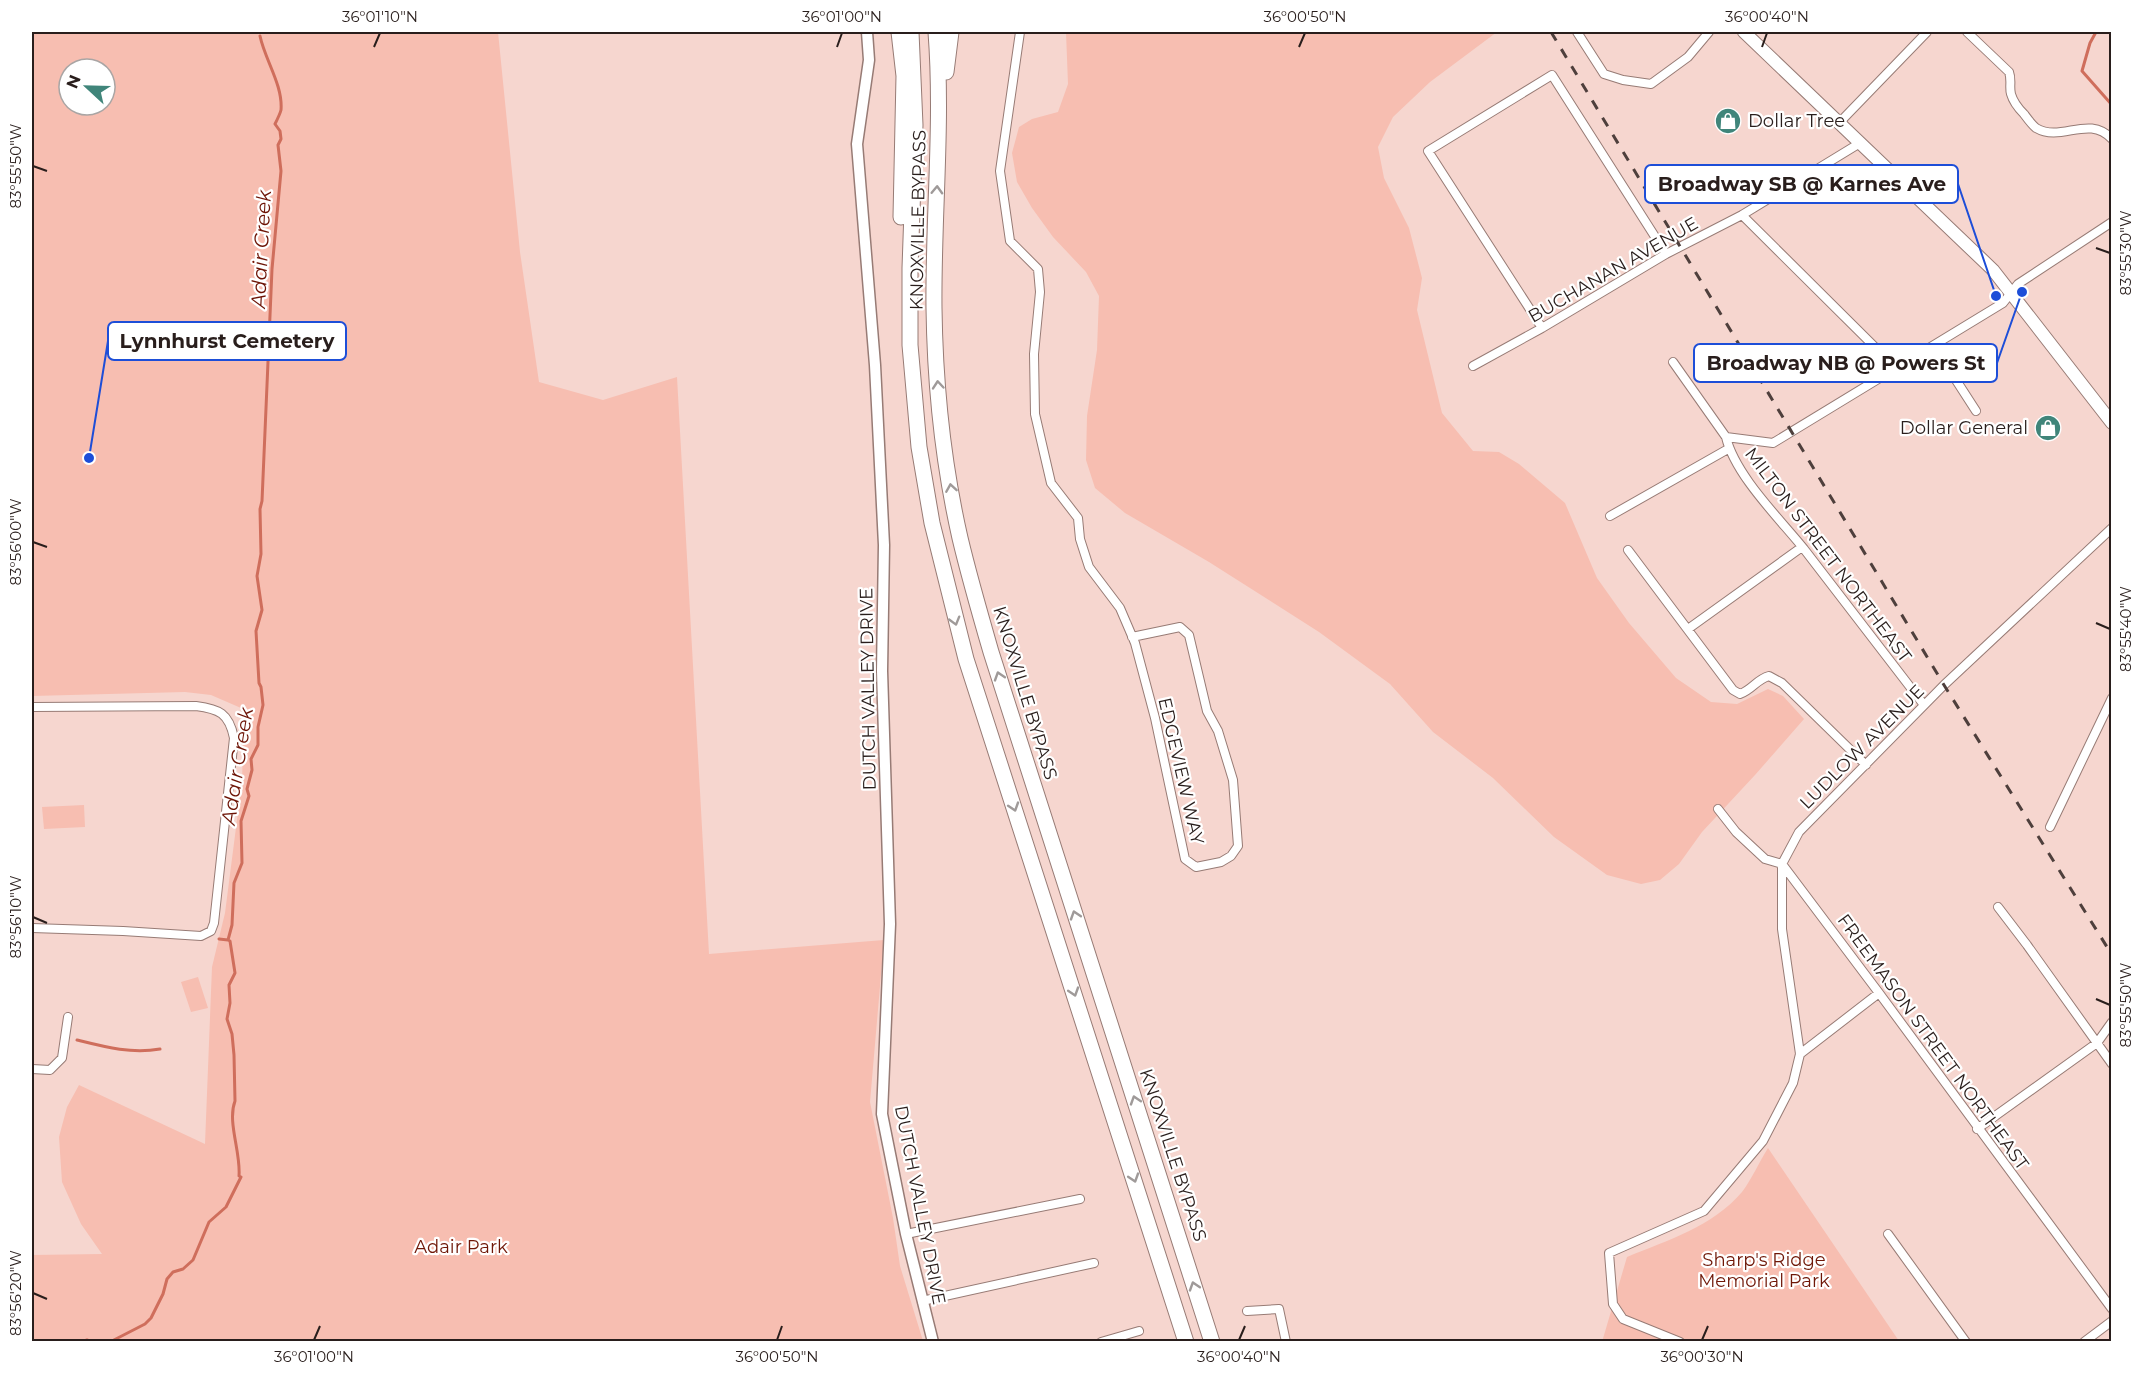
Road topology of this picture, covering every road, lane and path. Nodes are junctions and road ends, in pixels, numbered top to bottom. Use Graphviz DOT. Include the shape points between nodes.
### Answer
graph roads {
  1 [pos="867,32"];
  2 [pos="899,32"];
  3 [pos="911,32"];
  4 [pos="936,32"];
  5 [pos="951,32"];
  6 [pos="1020,32"];
  7 [pos="1577,32"];
  8 [pos="1709,32"];
  9 [pos="1744,32"];
  10 [pos="1927,32"];
  11 [pos="1967,32"];
  12 [pos="1839,123"];
  13 [pos="939,135"];
  14 [pos="2112,139"];
  15 [pos="1860,143"];
  16 [pos="1742,215"];
  17 [pos="2112,222"];
  18 [pos="1666,254"];
  19 [pos="2012,293"];
  20 [pos="1542,328"];
  21 [pos="1934,346"];
  22 [pos="1673,362"];
  23 [pos="1473,366"];
  24 [pos="1897,369"];
  25 [pos="1976,411"];
  26 [pos="2112,423"];
  27 [pos="1726,437"];
  28 [pos="1728,449"];
  29 [pos="1610,516"];
  30 [pos="2112,528"];
  31 [pos="1802,547"];
  32 [pos="1628,550"];
  33 [pos="946,583"];
  34 [pos="1688,629"];
  35 [pos="1132,637"];
  36 [pos="2112,698"];
  37 [pos="1924,705"];
  38 [pos="32,706"];
  39 [pos="2108,713"];
  40 [pos="1866,765"];
  41 [pos="1718,809"];
  42 [pos="2050,827"];
  43 [pos="1782,864"];
  44 [pos="1998,907"];
  45 [pos="32,928"];
  46 [pos="1879,993"];
  47 [pos="68,1017"];
  48 [pos="2112,1022"];
  49 [pos="2097,1043"];
  50 [pos="1800,1054"];
  51 [pos="2112,1064"];
  52 [pos="32,1069"];
  53 [pos="1977,1128"];
  54 [pos="1080,1199"];
  55 [pos="906,1234"];
  56 [pos="1888,1234"];
  57 [pos="1094,1263"];
  58 [pos="922,1300"];
  59 [pos="2112,1308"];
  60 [pos="1246,1311"];
  61 [pos="2112,1321"];
  62 [pos="1138,1331"];
  63 [pos="933,1341"];
  64 [pos="1101,1341"];
  65 [pos="1186,1341"];
  66 [pos="1212,1341"];
  67 [pos="1286,1341"];
  68 [pos="1680,1341"];
  69 [pos="1966,1341"];
  70 [pos="2084,1341"];
  1 -- 55 [label="street, DUTCH VALLEY DRIVE" via="869,60 857,144 875,365 884,545 882,671 890,924 882,1114"];
  2 -- 33 [label="highway" via="904,76 900,280 905,417 926,543"];
  3 -- 33 [label="highway, KNOXVILLE BYPASS" via="915,98 911,363 924,480"];
  4 -- 13 [label="highway, KNOXVILLE BYPASS"];
  5 -- 13 [label="highway"];
  6 -- 35 [label="street, EDGEVIEW WAY" via="1000,171 1010,241 1038,269 1035,414 1052,483 1078,518 1089,567 1120,608"];
  7 -- 8 [label="street" via="1604,74 1651,84 1688,57"];
  9 -- 12 [label="main road"];
  10 -- 12 [label="street"];
  11 -- 14 [label="street" via="2009,72 2011,94 2036,128 2050,132 2098,128"];
  12 -- 15 [label="main road"];
  66 -- 13 [label="highway, KNOXVILLE BYPASS, one-way" via="991,652 960,538 946,454 935,334"];
  15 -- 16 [label="street, BUCHANAN AVENUE"];
  15 -- 19 [label="main road" via="1993,270"];
  16 -- 18 [label="street, BUCHANAN AVENUE"];
  16 -- 24 [label="street"];
  17 -- 19 [label="street" via="2018,284"];
  18 -- 20 [label="street, BUCHANAN AVENUE"];
  18 -- 20 [label="street" via="1552,75 1428,151"];
  19 -- 21 [label="street" via="2003,303"];
  19 -- 26 [label="main road"];
  20 -- 23 [label="street, BUCHANAN AVENUE"];
  21 -- 24 [label="street"];
  21 -- 25 [label="street"];
  22 -- 27 [label="street, MILTON STREET NORTHEAST"];
  24 -- 27 [label="street" via="1773,443"];
  27 -- 28 [label="street, MILTON STREET NORTHEAST"];
  28 -- 29 [label="street"];
  28 -- 31 [label="street, MILTON STREET NORTHEAST"];
  30 -- 37 [label="street, LUDLOW AVENUE"];
  31 -- 34 [label="street"];
  31 -- 37 [label="street, MILTON STREET NORTHEAST"];
  32 -- 34 [label="street"];
  33 -- 65 [label="highway, KNOXVILLE BYPASS, one-way" via="966,659"];
  34 -- 40 [label="street" via="1733,690 1740,694 1749,691 1761,678 1769,676 1782,683"];
  35 -- 35 [label="street, EDGEVIEW WAY" via="1179,627 1189,634 1207,711 1218,730 1233,780 1238,846 1232,856 1221,862 1196,867 1185,859 1155,718"];
  36 -- 39 [label="street"];
  37 -- 40 [label="street, LUDLOW AVENUE"];
  38 -- 45 [label="street" via="214,708 229,721 234,738 211,931 201,936"];
  39 -- 42 [label="street"];
  40 -- 43 [label="street, LUDLOW AVENUE" via="1799,832"];
  41 -- 43 [label="street, FREEMASON STREET NORTHEAST" via="1765,860"];
  43 -- 46 [label="street, FREEMASON STREET NORTHEAST"];
  43 -- 50 [label="street, LUDLOW AVENUE" via="1782,929"];
  44 -- 49 [label="street"];
  46 -- 50 [label="street"];
  46 -- 53 [label="street, FREEMASON STREET NORTHEAST"];
  47 -- 52 [label="street" via="62,1058 50,1070"];
  48 -- 49 [label="street"];
  49 -- 51 [label="street"];
  49 -- 53 [label="street"];
  50 -- 68 [label="street" via="1793,1083 1763,1141 1704,1211 1609,1253 1613,1304 1623,1319"];
  53 -- 59 [label="street, FREEMASON STREET NORTHEAST"];
  54 -- 55 [label="street"];
  55 -- 58 [label="street, DUTCH VALLEY DRIVE"];
  56 -- 69 [label="street"];
  57 -- 58 [label="street"];
  58 -- 63 [label="street, DUTCH VALLEY DRIVE"];
  60 -- 67 [label="street" via="1279,1309"];
  61 -- 70 [label="street"];
  62 -- 64 [label="street"];
}
